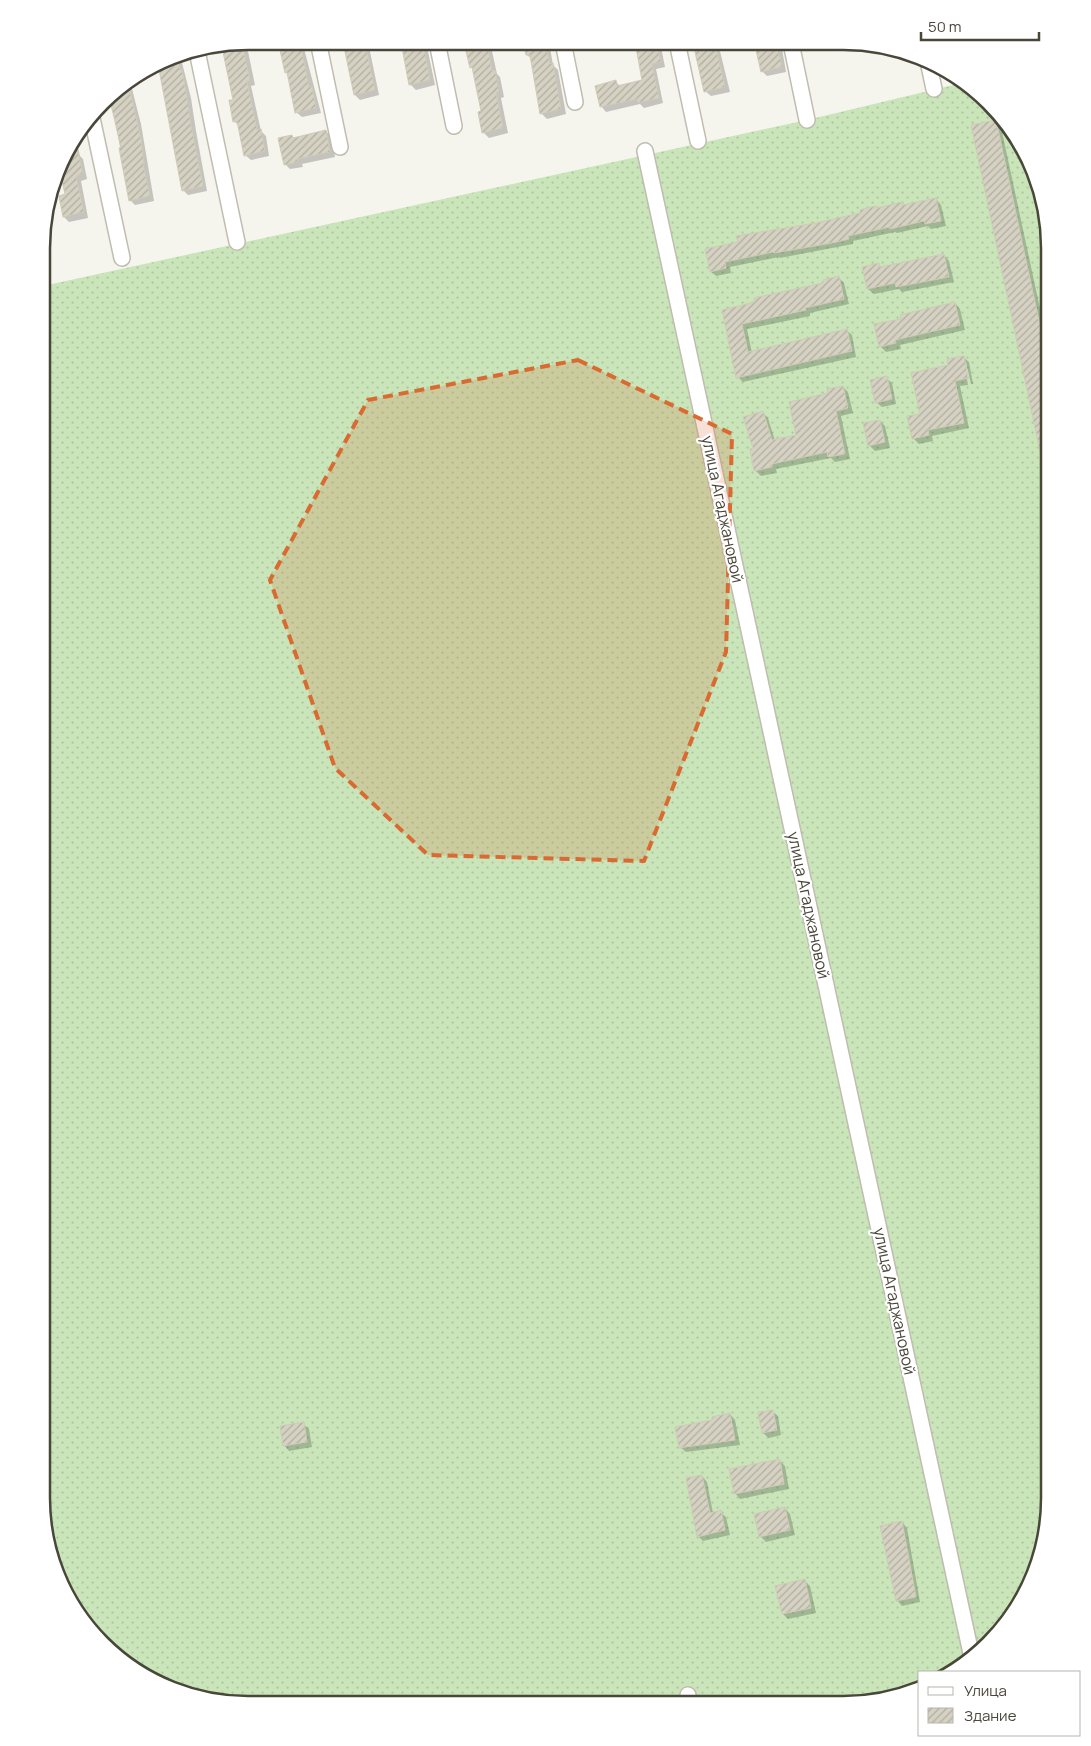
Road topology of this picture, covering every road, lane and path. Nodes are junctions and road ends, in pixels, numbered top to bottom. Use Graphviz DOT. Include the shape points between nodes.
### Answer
graph roads {
  1 [pos="320,50"];
  2 [pos="439,50"];
  3 [pos="565,50"];
  4 [pos="679,50"];
  5 [pos="792,50"];
  6 [pos="197,57"];
  7 [pos="930,70"];
  8 [pos="934,89"];
  9 [pos="575,102"];
  10 [pos="807,120"];
  11 [pos="93,125"];
  12 [pos="454,126"];
  13 [pos="698,141"];
  14 [pos="340,147"];
  15 [pos="645,151"];
  16 [pos="237,242"];
  17 [pos="122,258"];
  18 [pos="970,1649"];
  1 -- 14 [label="street"];
  2 -- 12 [label="street"];
  3 -- 9 [label="street"];
  4 -- 13 [label="street"];
  5 -- 10 [label="street"];
  6 -- 16 [label="street"];
  7 -- 8 [label="street"];
  11 -- 17 [label="street"];
  15 -- 18 [label="street, улица Агаджановой"];
}
